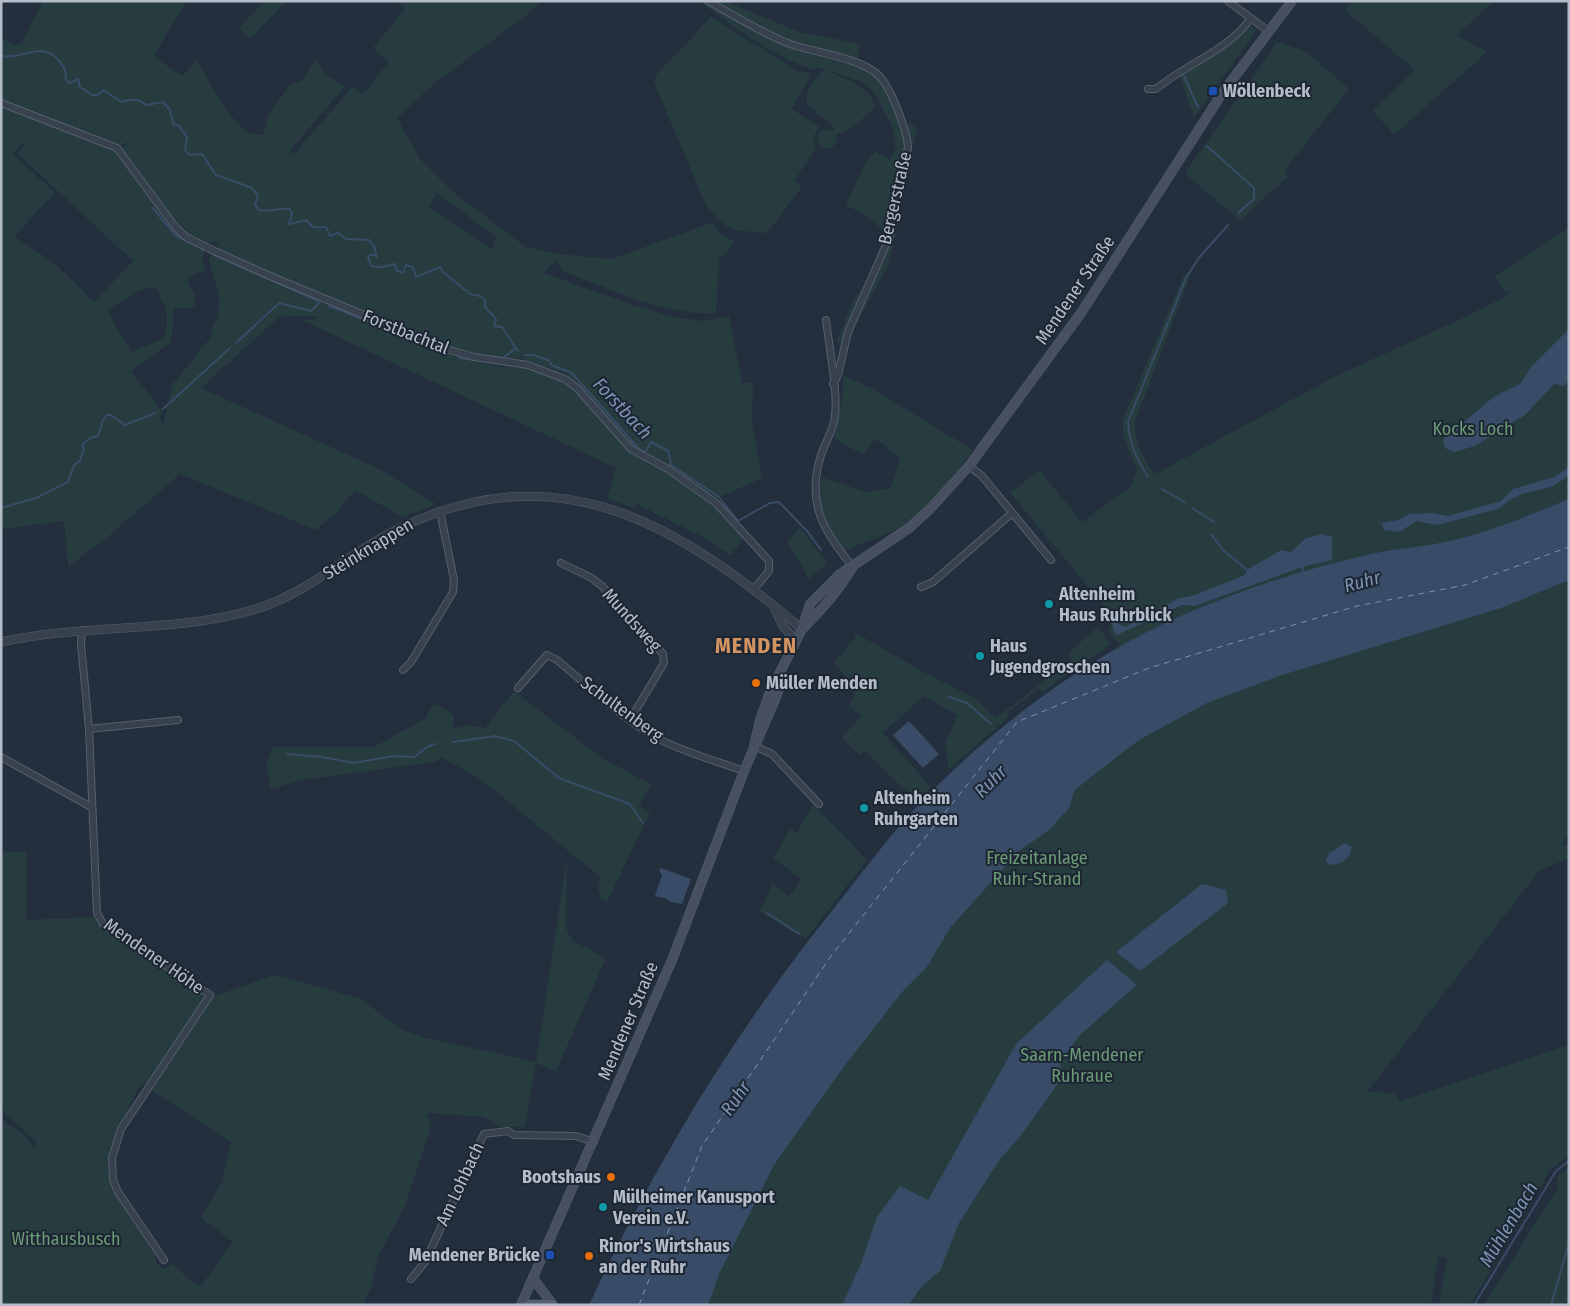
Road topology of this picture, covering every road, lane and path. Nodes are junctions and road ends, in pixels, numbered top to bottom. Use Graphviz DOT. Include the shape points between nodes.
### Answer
graph roads {
  1 [pos="708,1"];
  2 [pos="1228,1"];
  3 [pos="1292,1"];
  4 [pos="1252,18"];
  5 [pos="1268,31"];
  6 [pos="1148,89"];
  7 [pos="1,103"];
  8 [pos="826,320"];
  9 [pos="833,384"];
  10 [pos="969,466"];
  11 [pos="440,511"];
  12 [pos="1012,512"];
  13 [pos="1051,560"];
  14 [pos="561,564"];
  15 [pos="852,567"];
  16 [pos="920,587"];
  17 [pos="754,588"];
  18 [pos="773,606"];
  19 [pos="802,629"];
  20 [pos="82,630"];
  21 [pos="795,640"];
  22 [pos="1,642"];
  23 [pos="403,670"];
  24 [pos="518,688"];
  25 [pos="178,720"];
  26 [pos="630,720"];
  27 [pos="89,729"];
  28 [pos="754,746"];
  29 [pos="1,757"];
  30 [pos="744,771"];
  31 [pos="818,804"];
  32 [pos="92,807"];
  33 [pos="594,1142"];
  34 [pos="164,1260"];
  35 [pos="533,1278"];
  36 [pos="411,1279"];
  37 [pos="521,1305"];
  38 [pos="529,1305"];
  39 [pos="553,1305"];
  1 -- 9 [label="street, Bergerstraße" via="791,44 857,63 878,74 899,112 907,136 908,147 890,236 848,332"];
  2 -- 4 [label="street"];
  3 -- 5 [label="main road, Mendener Straße"];
  4 -- 5 [label="street"];
  4 -- 6 [label="street" via="1227,42 1174,74 1156,89"];
  5 -- 10 [label="main road, Mendener Straße" via="1222,94 1080,313"];
  7 -- 17 [label="street, Forstbachtal" via="117,148 176,228 210,249 327,301 456,352 528,365 565,379 577,388 631,449 668,469 716,503 764,555 771,565"];
  8 -- 9 [label="street, Bergerstraße"];
  9 -- 15 [label="street, Bergerstraße" via="835,416 815,484 817,508 832,542"];
  10 -- 12 [label="street" via="982,476"];
  10 -- 15 [label="main road, Mendener Straße" via="951,489 922,516"];
  11 -- 17 [label="street, Steinknappen" via="504,498 560,498 590,503 619,511 670,534"];
  11 -- 20 [label="street, Steinknappen" via="389,534 311,584 256,609 176,626"];
  11 -- 23 [label="street" via="454,580 453,592"];
  12 -- 13 [label="street"];
  12 -- 16 [label="street" via="933,582"];
  14 -- 26 [label="street, Mundsweg" via="602,586 664,654 664,663"];
  15 -- 19 [label="main road, Mendener Straße" via="815,599 808,608"];
  17 -- 18 [label="street, Steinknappen"];
  18 -- 19 [label="street, Steinknappen"];
  18 -- 21 [label="street, Steinknappen" via="782,625"];
  19 -- 21 [label="main road, Mendener Straße"];
  20 -- 22 [label="street, Steinknappen"];
  20 -- 27 [label="street, Mendener Höhe" via="80,644"];
  21 -- 28 [label="main road, Mendener Straße" via="781,670 777,695"];
  24 -- 26 [label="street, Schultenberg" via="547,655"];
  25 -- 27 [label="street"];
  26 -- 30 [label="street, Schultenberg" via="687,752"];
  27 -- 32 [label="street, Mendener Höhe"];
  28 -- 30 [label="main road, Mendener Straße"];
  28 -- 31 [label="street" via="772,754"];
  29 -- 32 [label="street"];
  30 -- 33 [label="main road, Mendener Straße" via="672,960"];
  32 -- 34 [label="street, Mendener Höhe" via="97,914 100,920 210,995 121,1129 112,1158 113,1180 118,1192"];
  33 -- 35 [label="main road, Mendener Straße"];
  33 -- 36 [label="street, Am Lohbach" via="576,1136 514,1134 508,1131 484,1134 425,1262"];
  35 -- 37 [label="main road, Mendener Straße"];
  35 -- 39 [label="main road"];
  38 -- 39 [label="main road"];
}
